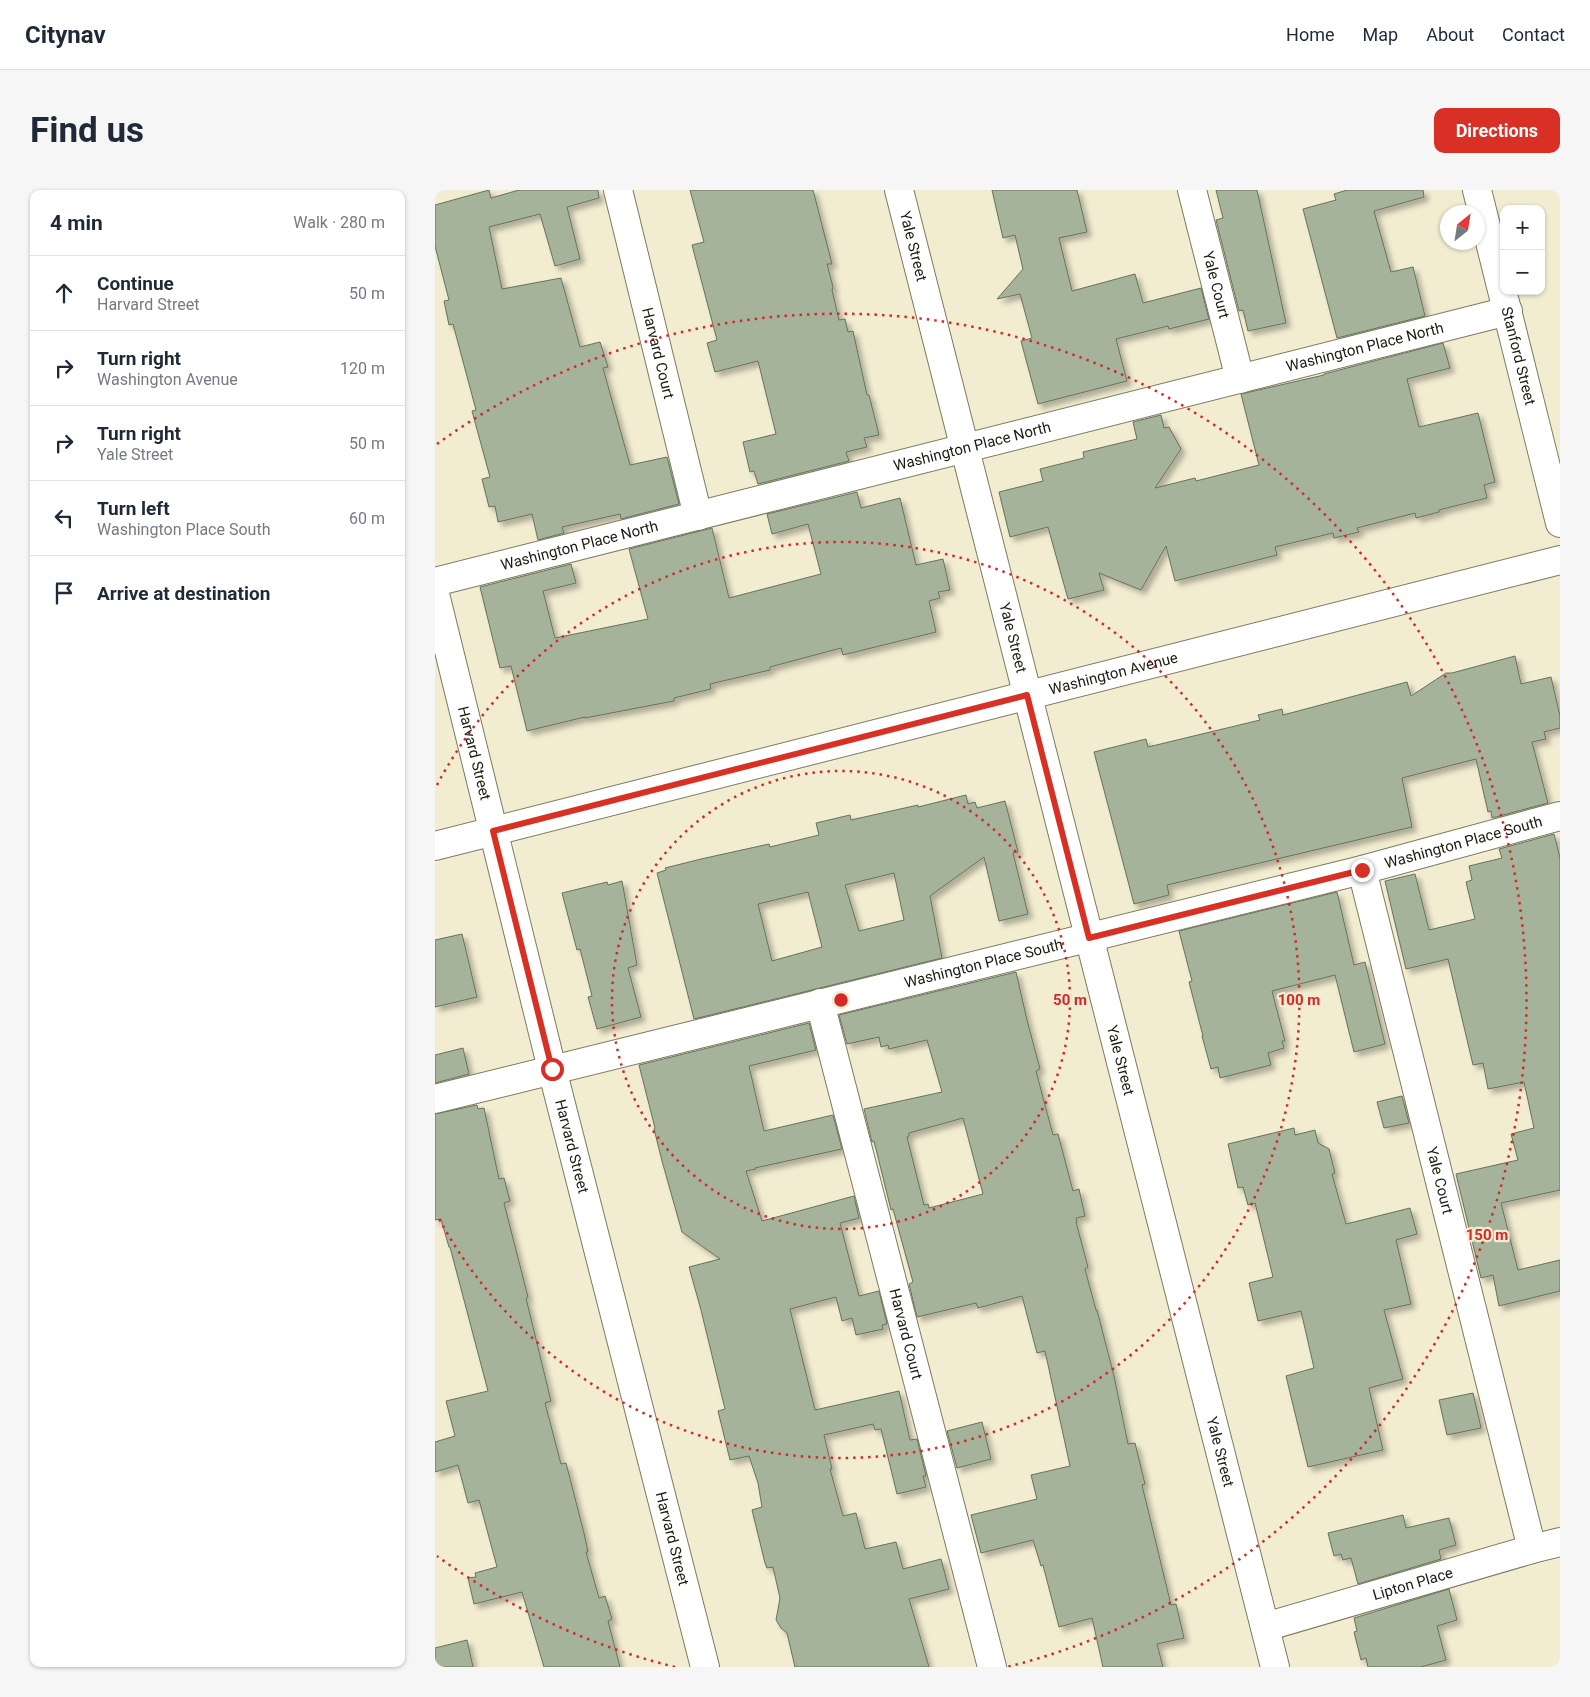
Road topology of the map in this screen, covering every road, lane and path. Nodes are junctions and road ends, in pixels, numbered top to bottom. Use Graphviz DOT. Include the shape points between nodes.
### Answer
graph roads {
  1 [pos="618,190"];
  2 [pos="899,190"];
  3 [pos="1191,190"];
  4 [pos="1477,190"];
  5 [pos="1508,311"];
  6 [pos="1240,379"];
  7 [pos="965,448"];
  8 [pos="698,516"];
  9 [pos="1560,522"];
  10 [pos="1560,560"];
  11 [pos="435,582"];
  12 [pos="435,594"];
  13 [pos="1027,695"];
  14 [pos="1560,816"];
  15 [pos="493,831"];
  16 [pos="435,846"];
  17 [pos="1362,870"];
  18 [pos="1089,938"];
  19 [pos="820,1003"];
  20 [pos="552,1069"];
  21 [pos="435,1099"];
  22 [pos="1560,1542"];
  23 [pos="1532,1549"];
  24 [pos="1265,1627"];
  25 [pos="705,1667"];
  26 [pos="992,1667"];
  27 [pos="1275,1667"];
  1 -- 8 [label="street, Harvard Court"];
  2 -- 7 [label="street, Yale Street"];
  3 -- 6 [label="street, Yale Court"];
  4 -- 5 [label="street, Stanford Street"];
  5 -- 6 [label="street, Washington Place North"];
  5 -- 9 [label="street, Stanford Street"];
  6 -- 7 [label="street, Washington Place North"];
  7 -- 8 [label="street, Washington Place North"];
  7 -- 13 [label="street, Yale Street"];
  8 -- 11 [label="street, Washington Place North"];
  10 -- 13 [label="street, Washington Avenue"];
  12 -- 15 [label="street, Harvard Street"];
  13 -- 15 [label="street, Washington Avenue"];
  13 -- 18 [label="street, Yale Street"];
  14 -- 17 [label="street, Washington Place South"];
  15 -- 16 [label="street, Washington Avenue"];
  15 -- 20 [label="street, Harvard Street"];
  17 -- 18 [label="street, Washington Place South"];
  17 -- 23 [label="street, Yale Court"];
  18 -- 19 [label="street, Washington Place South"];
  18 -- 24 [label="street, Yale Street"];
  19 -- 20 [label="street, Washington Place South"];
  19 -- 26 [label="street, Harvard Court"];
  20 -- 21 [label="street, Washington Place South"];
  20 -- 25 [label="street, Harvard Street"];
  22 -- 23 [label="street, Lipton Place"];
  23 -- 24 [label="street, Lipton Place"];
  24 -- 27 [label="street, Yale Street"];
}
